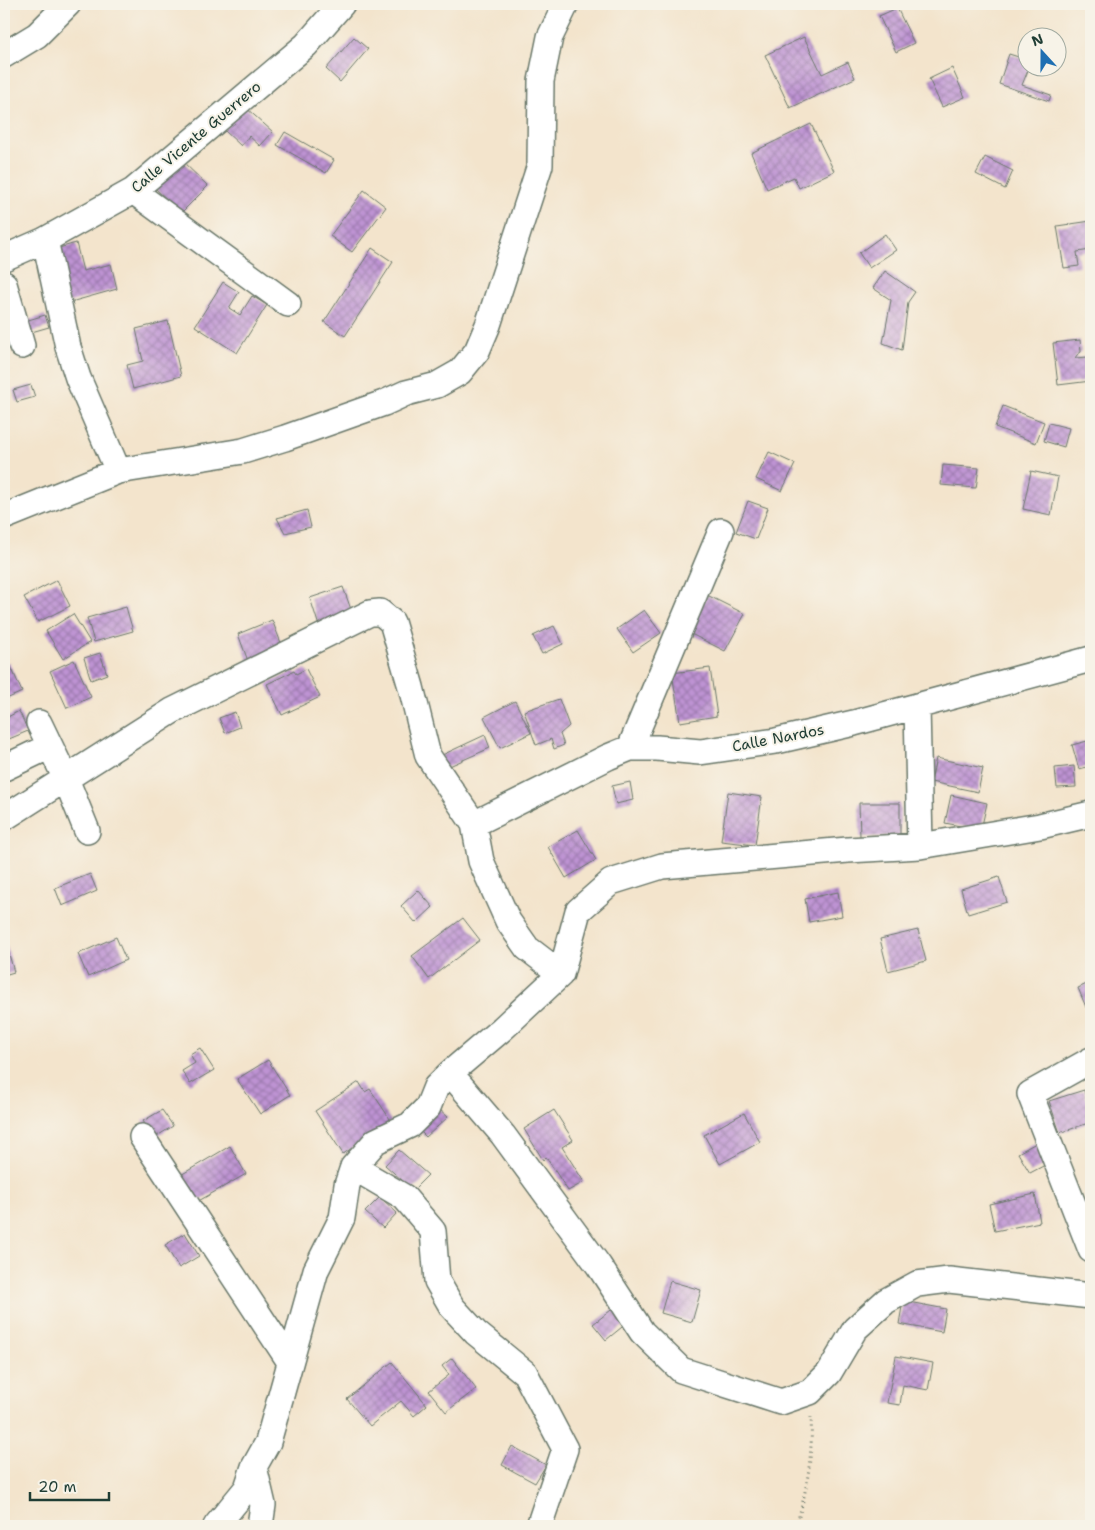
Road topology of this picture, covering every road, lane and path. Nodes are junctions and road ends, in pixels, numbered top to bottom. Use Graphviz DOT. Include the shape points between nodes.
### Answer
graph roads {
  1 [pos="68,4"];
  2 [pos="342,4"];
  3 [pos="566,4"];
  4 [pos="4,55"];
  5 [pos="132,191"];
  6 [pos="45,240"];
  7 [pos="4,258"];
  8 [pos="4,284"];
  9 [pos="288,304"];
  10 [pos="22,346"];
  11 [pos="118,471"];
  12 [pos="4,517"];
  13 [pos="721,531"];
  14 [pos="1091,659"];
  15 [pos="917,706"];
  16 [pos="39,724"];
  17 [pos="50,746"];
  18 [pos="630,748"];
  19 [pos="4,768"];
  20 [pos="66,779"];
  21 [pos="1091,814"];
  22 [pos="4,818"];
  23 [pos="474,824"];
  24 [pos="87,831"];
  25 [pos="920,846"];
  26 [pos="561,974"];
  27 [pos="1091,1060"];
  28 [pos="450,1073"];
  29 [pos="142,1137"];
  30 [pos="354,1167"];
  31 [pos="1091,1250"];
  32 [pos="1091,1296"];
  33 [pos="290,1362"];
  34 [pos="810,1392"];
  35 [pos="254,1467"];
  36 [pos="216,1526"];
  37 [pos="260,1526"];
  38 [pos="540,1526"];
  39 [pos="796,1526"];
  1 -- 4 [label="street" via="37,35"];
  2 -- 5 [label="street, Calle Vicente Guerrero" via="306,46"];
  3 -- 11 [label="street" via="550,37 541,80 540,165 488,325 477,351 460,372 437,385 243,451"];
  5 -- 6 [label="street, Calle Vicente Guerrero"];
  5 -- 9 [label="street"];
  6 -- 7 [label="street, Calle Vicente Guerrero"];
  6 -- 11 [label="street" via="68,347"];
  8 -- 10 [label="street"];
  11 -- 12 [label="street"];
  13 -- 18 [label="street"];
  14 -- 15 [label="street, Calle Nardos"];
  15 -- 18 [label="street, Calle Nardos" via="776,741 700,752"];
  15 -- 25 [label="street"];
  16 -- 17 [label="street"];
  17 -- 19 [label="street"];
  17 -- 20 [label="street"];
  18 -- 23 [label="street, Calle Nardos"];
  20 -- 22 [label="street"];
  20 -- 23 [label="street" via="172,711 370,613 380,612 392,622 428,756"];
  20 -- 24 [label="street"];
  21 -- 25 [label="street"];
  23 -- 26 [label="street" via="481,861 508,921 527,948"];
  25 -- 26 [label="street" via="662,866 611,882 578,911"];
  26 -- 28 [label="street"];
  27 -- 31 [label="street" via="1030,1094"];
  28 -- 30 [label="street" via="436,1087 428,1107 410,1125 376,1141"];
  28 -- 34 [label="street" via="508,1143 599,1266 642,1332 681,1370 781,1402"];
  29 -- 33 [label="street"];
  30 -- 33 [label="street" via="347,1185 342,1218 316,1270"];
  30 -- 38 [label="street" via="404,1197 433,1231 437,1281 452,1307 476,1333 525,1373 547,1415 564,1449"];
  32 -- 34 [label="street" via="949,1280 917,1284 886,1301 855,1329 829,1373"];
  33 -- 35 [label="street" via="268,1442"];
  34 -- 39 [label="path" via="812,1436 809,1467"];
  35 -- 36 [label="street" via="248,1488"];
  35 -- 37 [label="street" via="263,1506"];
}
